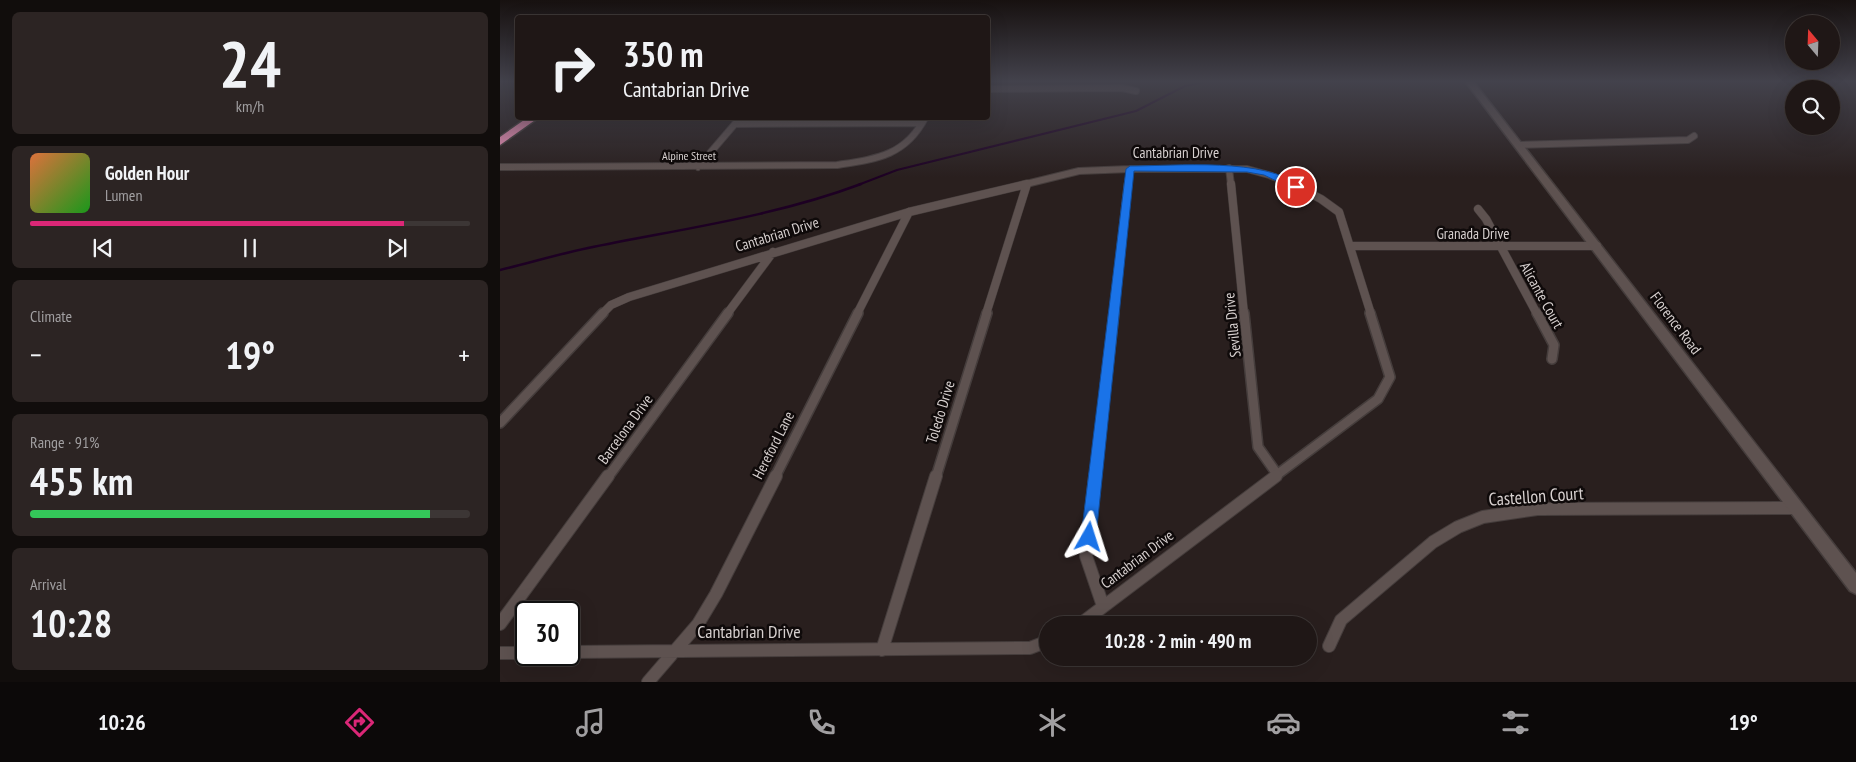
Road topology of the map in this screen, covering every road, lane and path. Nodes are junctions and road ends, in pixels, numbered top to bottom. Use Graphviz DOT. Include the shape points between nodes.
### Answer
graph roads {
  1 [pos="1493,113"];
  2 [pos="530,120"];
  3 [pos="738,120"];
  4 [pos="924,120"];
  5 [pos="734,124"];
  6 [pos="1694,136"];
  7 [pos="500,142"];
  8 [pos="1518,145"];
  9 [pos="500,167"];
  10 [pos="698,167"];
  11 [pos="1230,168"];
  12 [pos="1130,169"];
  13 [pos="1027,184"];
  14 [pos="1478,209"];
  15 [pos="910,212"];
  16 [pos="1350,246"];
  17 [pos="1500,246"];
  18 [pos="1597,246"];
  19 [pos="773,252"];
  20 [pos="1552,359"];
  21 [pos="500,423"];
  22 [pos="1277,474"];
  23 [pos="1797,508"];
  24 [pos="1856,586"];
  25 [pos="1103,606"];
  26 [pos="1090,616"];
  27 [pos="500,624"];
  28 [pos="1039,644"];
  29 [pos="1328,646"];
  30 [pos="676,650"];
  31 [pos="882,650"];
  32 [pos="580,652"];
  33 [pos="500,653"];
  34 [pos="515,653"];
  35 [pos="648,682"];
  1 -- 8 [label="street, Florence Road"];
  2 -- 7 [label="highway"];
  3 -- 5 [label="street"];
  4 -- 5 [label="street"];
  4 -- 10 [label="street, Alpine Street" via="905,146 878,157 837,165"];
  5 -- 10 [label="street"];
  6 -- 8 [label="street" via="1688,140"];
  8 -- 18 [label="street, Florence Road"];
  9 -- 10 [label="street, Alpine Street"];
  11 -- 12 [label="street, Cantabrian Drive"];
  11 -- 16 [label="street, Cantabrian Drive" via="1260,171 1333,206 1339,212"];
  11 -- 22 [label="street, Sevilla Drive" via="1258,447"];
  12 -- 13 [label="street, Cantabrian Drive" via="1092,169"];
  12 -- 25 [label="street" via="1086,556"];
  13 -- 15 [label="street, Cantabrian Drive"];
  13 -- 31 [label="street, Toledo Drive"];
  14 -- 17 [label="street, Alicante Court"];
  15 -- 19 [label="street, Cantabrian Drive"];
  15 -- 30 [label="street, Hereford Lane" via="716,594 698,624"];
  16 -- 17 [label="street, Granada Drive"];
  16 -- 22 [label="street, Cantabrian Drive" via="1390,377 1378,399"];
  17 -- 18 [label="street, Granada Drive"];
  17 -- 20 [label="street, Alicante Court" via="1554,345"];
  18 -- 23 [label="street, Florence Road"];
  19 -- 21 [label="street, Cantabrian Drive" via="629,296 611,305"];
  19 -- 27 [label="street, Barcelona Drive"];
  22 -- 25 [label="street, Cantabrian Drive"];
  23 -- 24 [label="street, Florence Road"];
  23 -- 29 [label="street, Castellon Court" via="1537,509 1483,517 1433,542 1341,620"];
  25 -- 26 [label="street, Cantabrian Drive"];
  28 -- 31 [label="street, Cantabrian Drive" via="1030,648"];
  30 -- 31 [label="street, Cantabrian Drive"];
  30 -- 32 [label="street, Cantabrian Drive"];
  30 -- 35 [label="street, Hereford Lane"];
  33 -- 34 [label="street"];
}
